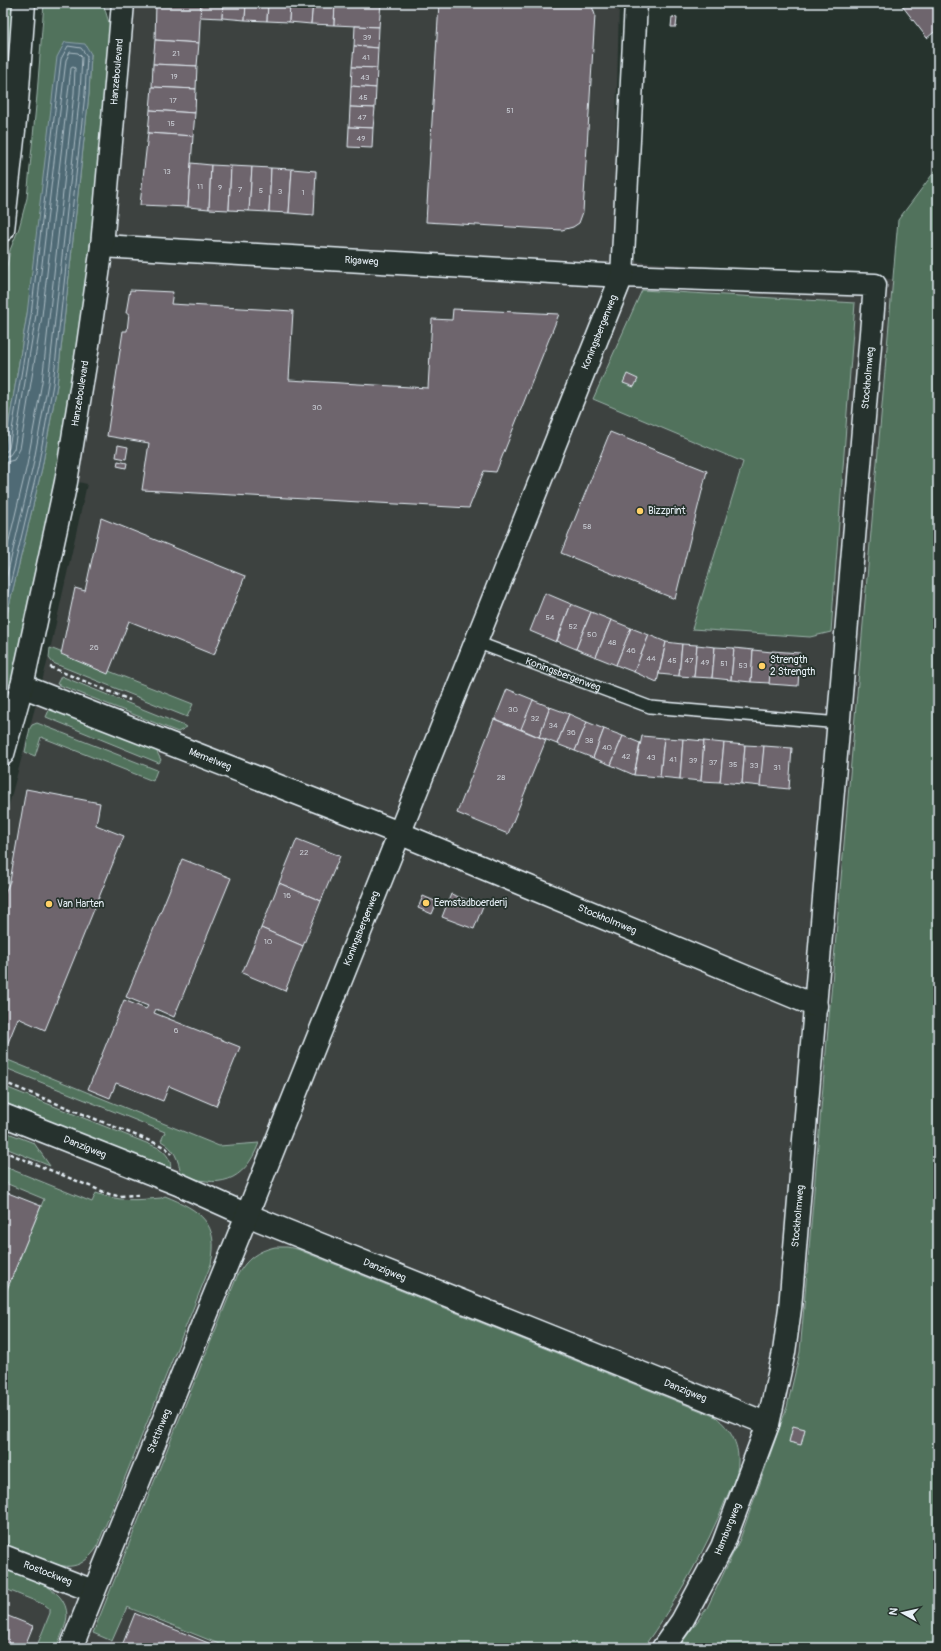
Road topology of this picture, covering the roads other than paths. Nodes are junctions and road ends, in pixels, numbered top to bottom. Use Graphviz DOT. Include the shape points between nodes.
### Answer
graph roads {
  1 [pos="24,3"];
  2 [pos="123,3"];
  3 [pos="636,3"];
  4 [pos="3,230"];
  5 [pos="102,246"];
  6 [pos="622,276"];
  7 [pos="476,642"];
  8 [pos="22,686"];
  9 [pos="840,723"];
  10 [pos="3,754"];
  11 [pos="399,833"];
  12 [pos="816,1006"];
  13 [pos="3,1114"];
  14 [pos="247,1215"];
  15 [pos="768,1424"];
  16 [pos="3,1556"];
  17 [pos="93,1591"];
  18 [pos="71,1648"];
  19 [pos="663,1648"];
  1 -- 4 [label="street" via="17,103"];
  2 -- 5 [label="street, Hanzeboulevard"];
  3 -- 6 [label="street, Koningsbergenweg"];
  5 -- 6 [label="street, Rigaweg"];
  5 -- 8 [label="street, Hanzeboulevard" via="66,482"];
  6 -- 7 [label="street, Koningsbergenweg"];
  6 -- 9 [label="street, Stockholmweg" via="875,285"];
  7 -- 9 [label="lane, Koningsbergenweg" via="650,707"];
  7 -- 11 [label="street, Koningsbergenweg"];
  8 -- 10 [label="street, Hanzeboulevard"];
  8 -- 11 [label="street, Memelweg"];
  9 -- 12 [label="street, Stockholmweg"];
  11 -- 12 [label="street, Stockholmweg"];
  11 -- 14 [label="street, Koningsbergenweg"];
  12 -- 15 [label="street, Stockholmweg" via="790,1308 784,1352"];
  13 -- 14 [label="street, Danzigweg" via="178,1184"];
  14 -- 15 [label="street, Danzigweg"];
  14 -- 17 [label="street, Stettinweg"];
  15 -- 19 [label="street, Hamburgweg" via="722,1547 682,1621"];
  16 -- 17 [label="street, Rostockweg"];
  17 -- 18 [label="street, Stettinweg"];
}
